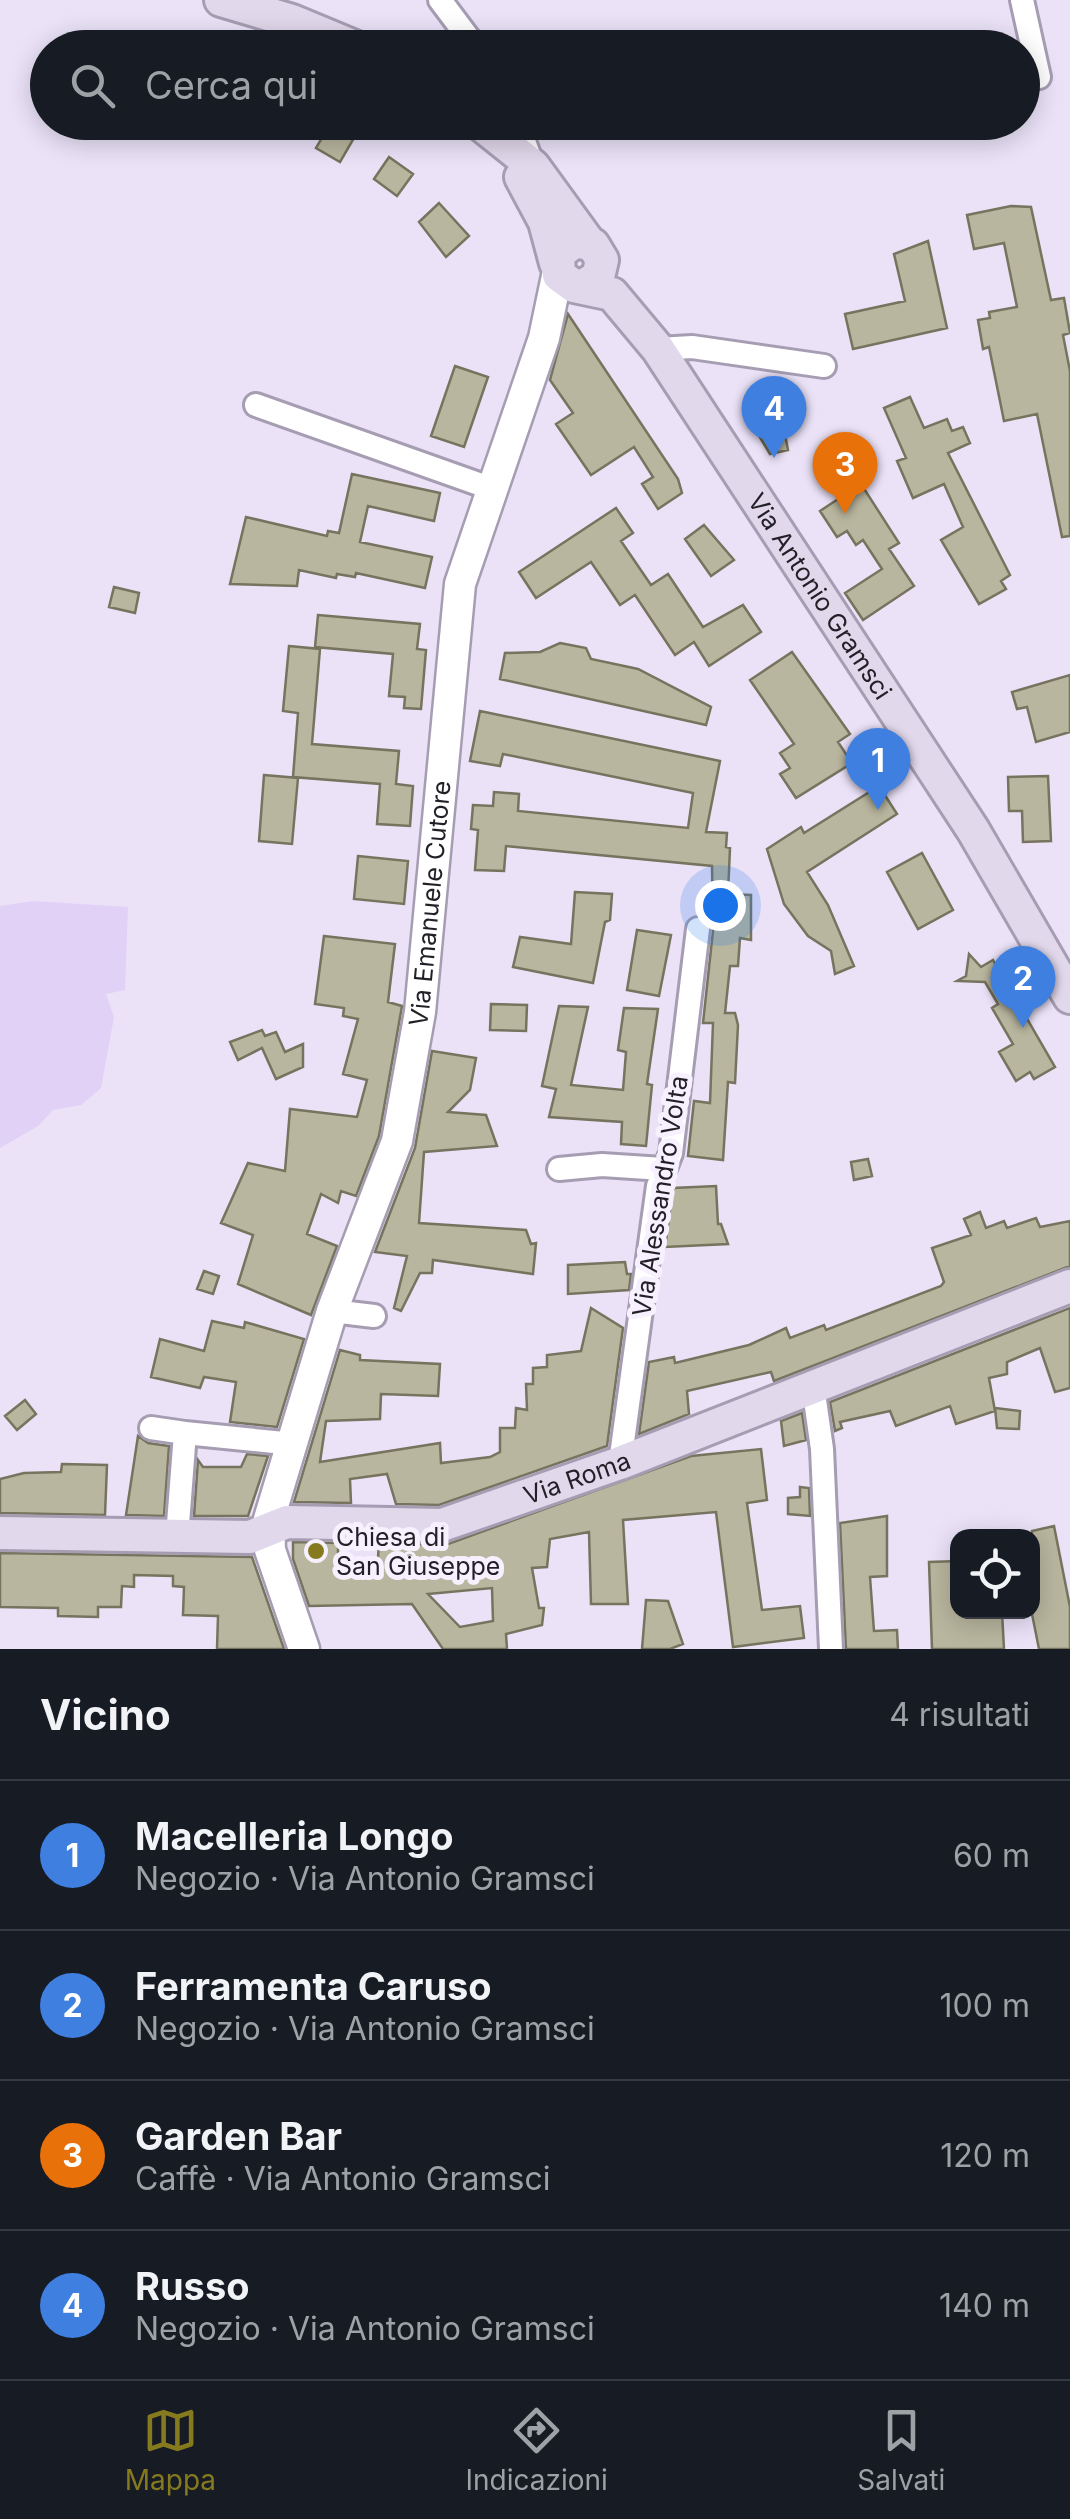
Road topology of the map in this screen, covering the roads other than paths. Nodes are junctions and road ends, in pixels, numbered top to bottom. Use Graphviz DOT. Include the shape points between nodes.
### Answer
graph roads {
  1 [pos="221,0"];
  2 [pos="440,0"];
  3 [pos="1022,0"];
  4 [pos="314,30"];
  5 [pos="462,30"];
  6 [pos="1029,30"];
  7 [pos="491,140"];
  8 [pos="500,140"];
  9 [pos="524,140"];
  10 [pos="533,166"];
  11 [pos="595,249"];
  12 [pos="566,274"];
  13 [pos="624,303"];
  14 [pos="658,349"];
  15 [pos="824,366"];
  16 [pos="256,405"];
  17 [pos="490,488"];
  18 [pos="698,929"];
  19 [pos="1070,998"];
  20 [pos="559,1168"];
  21 [pos="663,1169"];
  22 [pos="1070,1286"];
  23 [pos="332,1311"];
  24 [pos="374,1316"];
  25 [pos="813,1386"];
  26 [pos="151,1428"];
  27 [pos="185,1433"];
  28 [pos="294,1444"];
  29 [pos="620,1464"];
  30 [pos="270,1529"];
  31 [pos="0,1533"];
  32 [pos="177,1536"];
  33 [pos="304,1649"];
  34 [pos="831,1649"];
  1 -- 4 [label="main road"];
  2 -- 5 [label="street"];
  3 -- 6 [label="street"];
  7 -- 12 [label="main road" via="535,199"];
  8 -- 10 [label="main road, Via Antonio Gramsci"];
  9 -- 10 [label="street"];
  10 -- 11 [label="main road, Via Antonio Gramsci"];
  11 -- 12 [label="main road" via="567,244"];
  11 -- 13 [label="main road, Via Antonio Gramsci"];
  12 -- 13 [label="main road"];
  12 -- 17 [label="street, Via Emanuele Cutore"];
  13 -- 14 [label="main road, Via Antonio Gramsci"];
  14 -- 15 [label="street" via="692,347"];
  14 -- 19 [label="main road, Via Antonio Gramsci" via="973,830"];
  16 -- 17 [label="street"];
  17 -- 23 [label="street, Via Emanuele Cutore" via="460,584 420,1012 405,1103 397,1141"];
  18 -- 21 [label="street, Via Alessandro Volta" via="671,1153"];
  20 -- 21 [label="street"];
  21 -- 29 [label="street, Via Alessandro Volta"];
  22 -- 25 [label="main road, Via Roma"];
  23 -- 24 [label="street"];
  23 -- 28 [label="street, Via Emanuele Cutore"];
  25 -- 29 [label="main road, Via Roma"];
  25 -- 34 [label="street"];
  26 -- 27 [label="street"];
  27 -- 28 [label="street"];
  27 -- 32 [label="street"];
  28 -- 30 [label="street, Via Emanuele Cutore"];
  29 -- 30 [label="main road, Via Roma" via="442,1525 288,1522"];
  30 -- 32 [label="main road, Via Roma" via="250,1537"];
  30 -- 33 [label="street" via="270,1550"];
  31 -- 32 [label="main road, Via Roma"];
}
